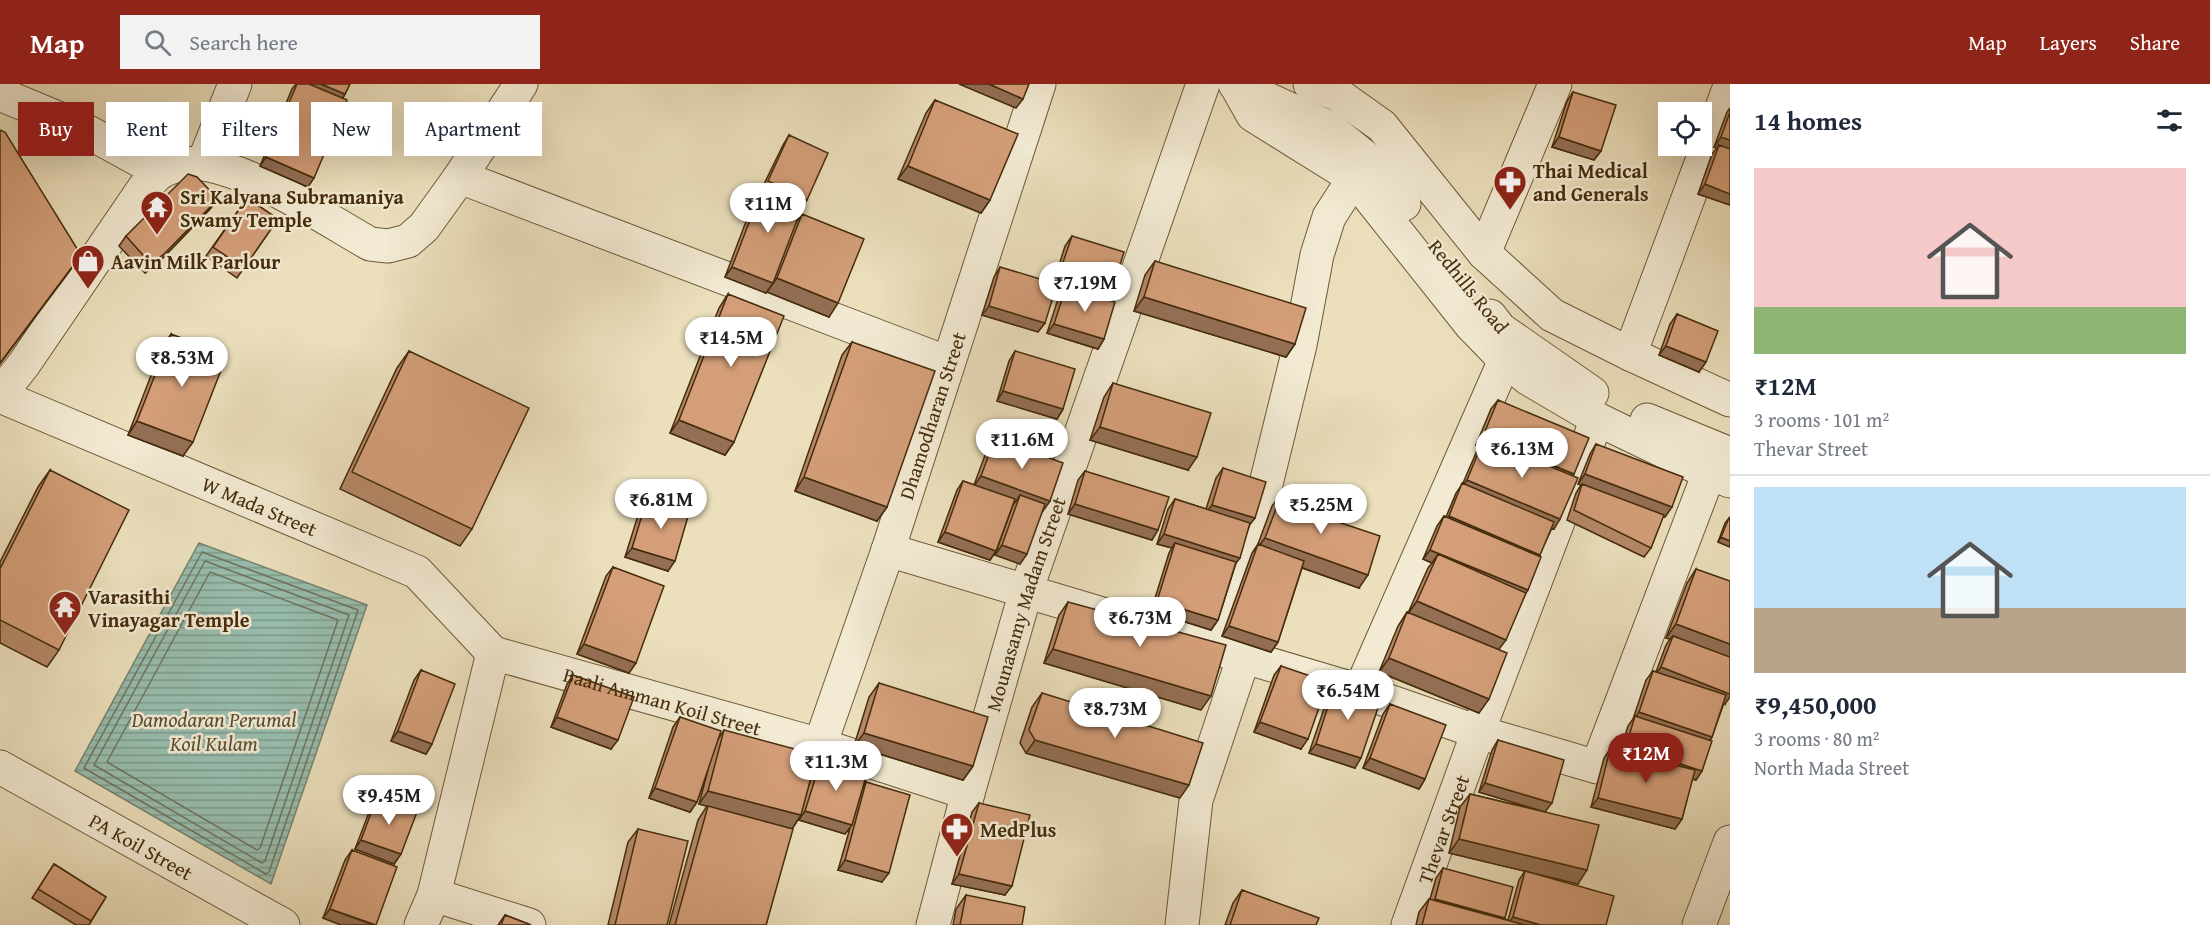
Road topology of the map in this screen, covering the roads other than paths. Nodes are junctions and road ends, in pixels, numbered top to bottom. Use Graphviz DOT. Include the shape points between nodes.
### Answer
graph roads {
  1 [pos="235,84"];
  2 [pos="521,84"];
  3 [pos="1039,84"];
  4 [pos="1203,84"];
  5 [pos="1310,84"];
  6 [pos="1555,84"];
  7 [pos="1236,85"];
  8 [pos="0,94"];
  9 [pos="1728,96"];
  10 [pos="203,164"];
  11 [pos="161,172"];
  12 [pos="460,177"];
  13 [pos="1354,178"];
  14 [pos="1484,254"];
  15 [pos="1630,354"];
  16 [pos="1505,360"];
  17 [pos="948,363"];
  18 [pos="0,389"];
  19 [pos="0,396"];
  20 [pos="1730,400"];
  21 [pos="1597,419"];
  22 [pos="1723,469"];
  23 [pos="888,550"];
  24 [pos="1026,591"];
  25 [pos="1212,647"];
  26 [pos="493,653"];
  27 [pos="1244,656"];
  28 [pos="1360,691"];
  29 [pos="1478,732"];
  30 [pos="820,745"];
  31 [pos="0,767"];
  32 [pos="968,793"];
  33 [pos="1730,842"];
  34 [pos="434,895"];
  35 [pos="283,925"];
  36 [pos="421,925"];
  37 [pos="529,925"];
  38 [pos="933,925"];
  39 [pos="1182,925"];
  40 [pos="1408,925"];
  41 [pos="1700,925"];
  1 -- 10 [label="street"];
  2 -- 12 [label="street"];
  3 -- 17 [label="street, Dhamodharan Street"];
  4 -- 24 [label="street, Mounasamy Madam Street"];
  5 -- 14 [label="street" via="1337,94 1382,126"];
  6 -- 14 [label="street"];
  7 -- 13 [label="street" via="1253,115"];
  7 -- 22 [label="street, Redhills Road" via="1328,127 1371,162 1500,329 1605,402"];
  8 -- 11 [label="street" via="80,127"];
  9 -- 15 [label="street"];
  10 -- 11 [label="street" via="180,165"];
  10 -- 12 [label="street" via="260,183 370,244 388,246 408,241 424,227"];
  11 -- 18 [label="street" via="144,188 24,364"];
  12 -- 17 [label="street"];
  13 -- 16 [label="street" via="1471,325"];
  13 -- 25 [label="street" via="1329,217 1317,255 1300,345 1264,492"];
  14 -- 15 [label="street" via="1552,315"];
  15 -- 20 [label="street"];
  16 -- 21 [label="street"];
  16 -- 28 [label="street"];
  17 -- 23 [label="street, Dhamodharan Street"];
  19 -- 26 [label="street, W Mada Street" via="417,572"];
  21 -- 22 [label="street"];
  21 -- 29 [label="street, Thevar Street"];
  22 -- 29 [label="street" via="1597,767"];
  23 -- 24 [label="street"];
  23 -- 30 [label="street, Dhamodharan Street"];
  24 -- 25 [label="street"];
  24 -- 32 [label="street, Mounasamy Madam Street"];
  25 -- 27 [label="street"];
  26 -- 30 [label="street, Baali Amman Koil Street"];
  26 -- 34 [label="street"];
  27 -- 28 [label="street"];
  27 -- 39 [label="street" via="1196,800"];
  28 -- 29 [label="street"];
  29 -- 40 [label="street, Thevar Street"];
  30 -- 32 [label="street, Baali Amman Koil Street"];
  31 -- 35 [label="street, PA Koil Street"];
  32 -- 38 [label="street, Mounasamy Madam Street"];
  33 -- 41 [label="street"];
  34 -- 36 [label="street"];
  34 -- 37 [label="street"];
}
